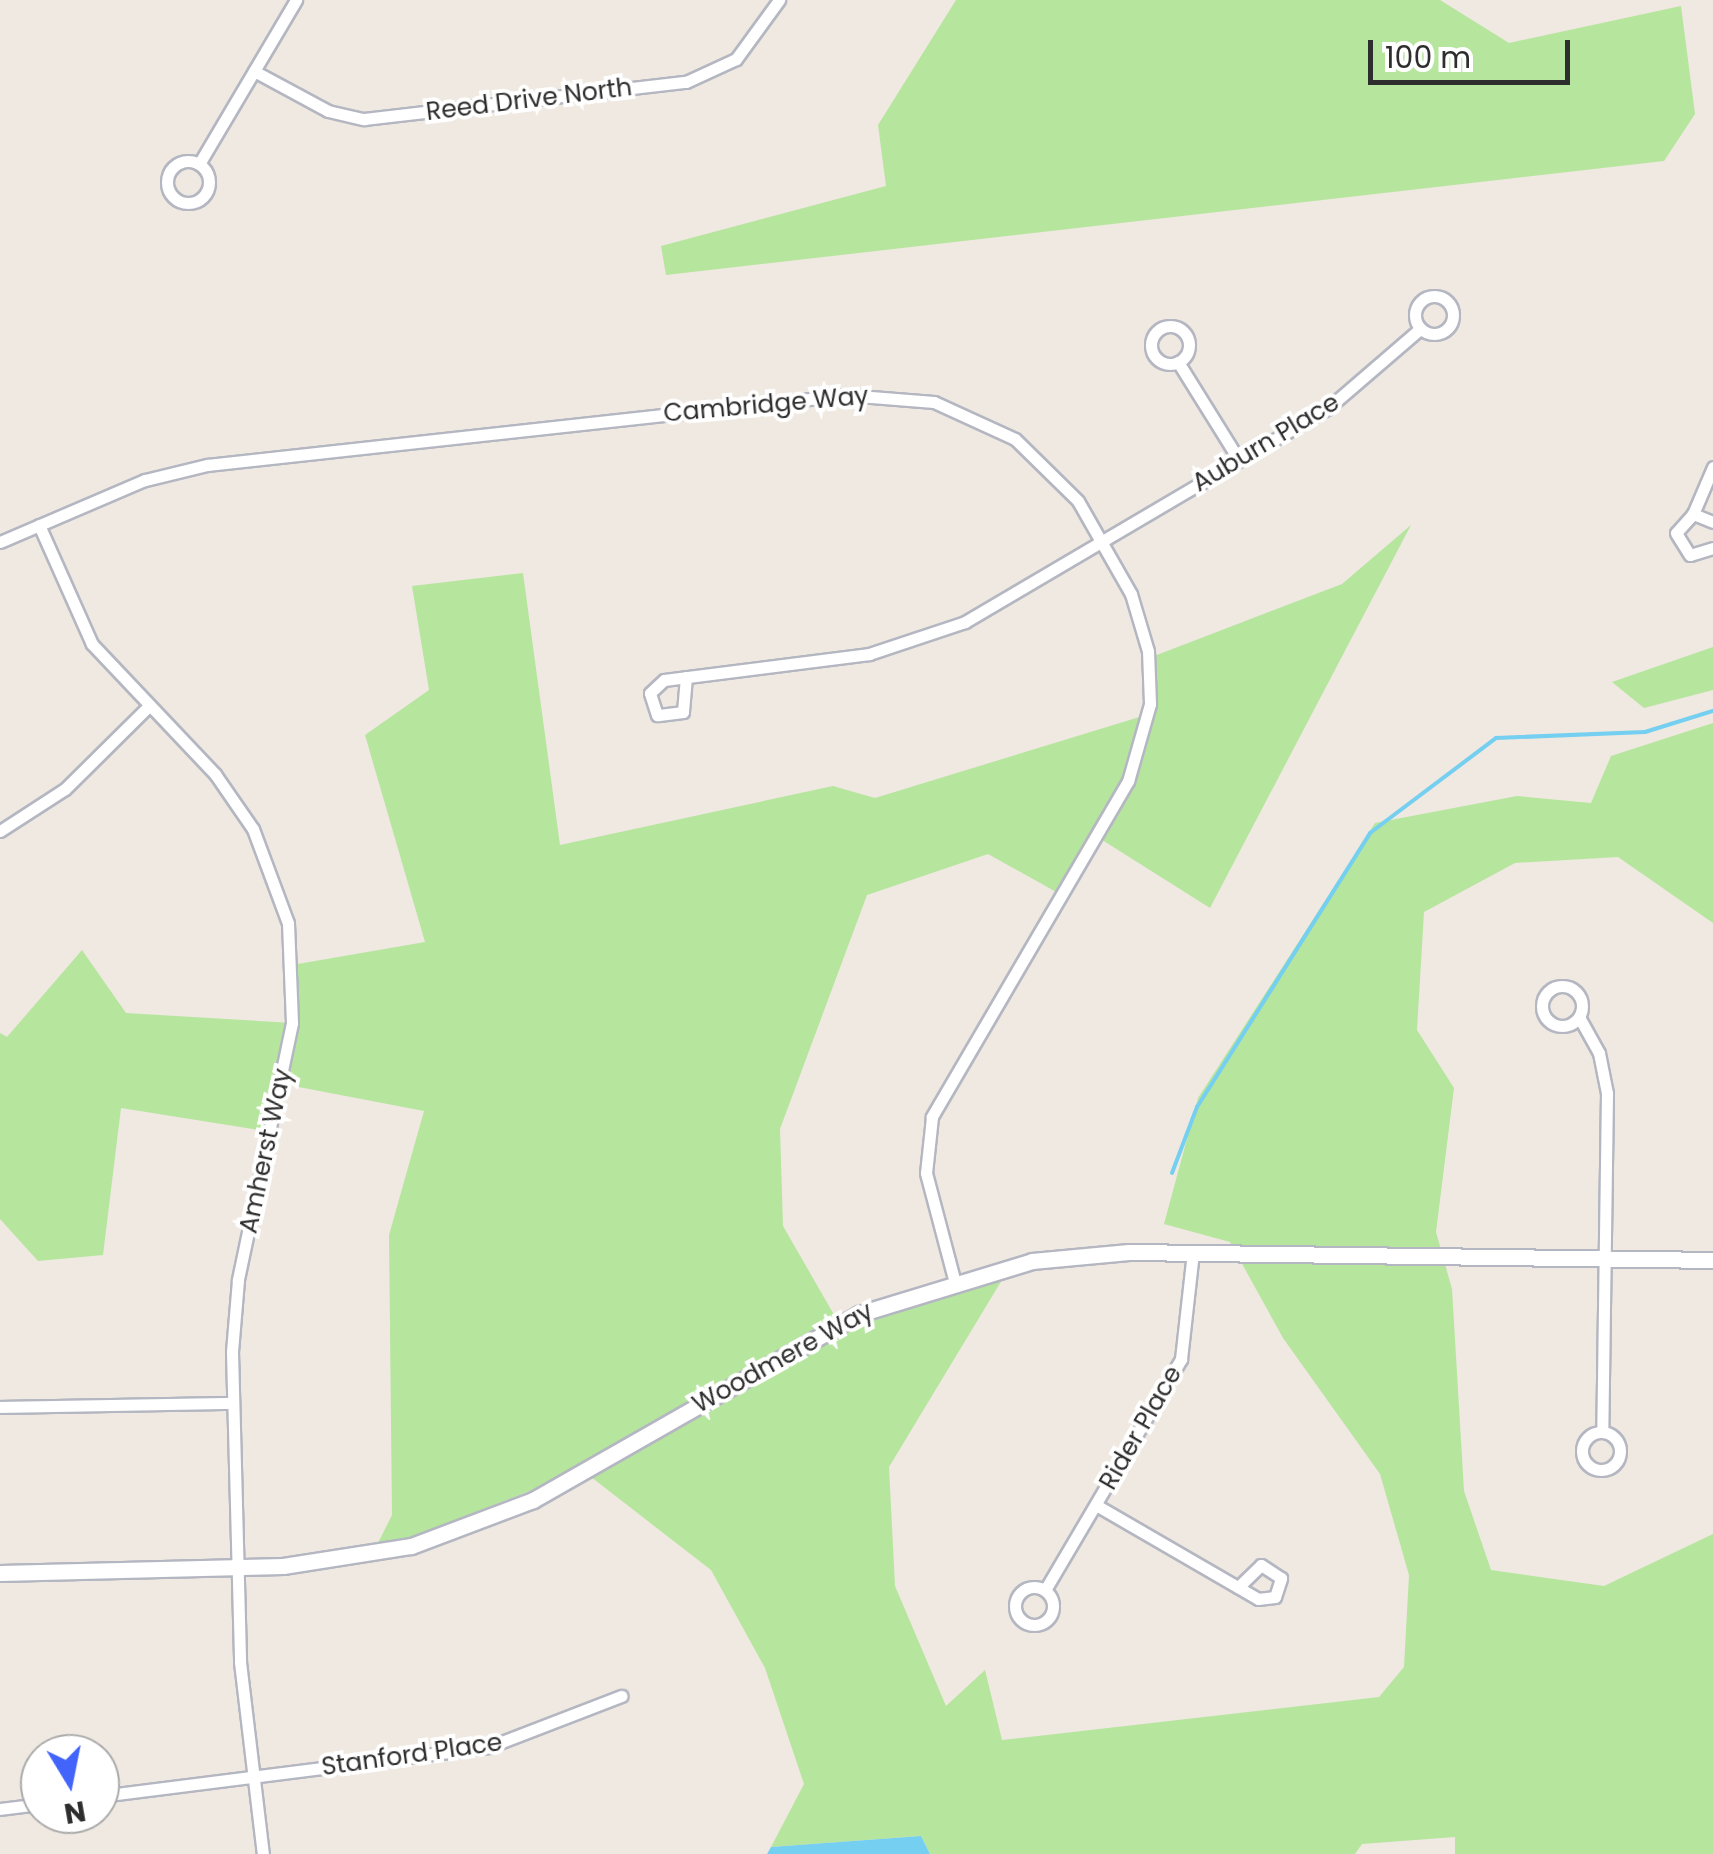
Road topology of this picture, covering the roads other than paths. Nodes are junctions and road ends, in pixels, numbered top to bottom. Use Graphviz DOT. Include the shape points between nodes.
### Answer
graph roads {
  1 [pos="296,0"];
  2 [pos="779,0"];
  3 [pos="254,71"];
  4 [pos="199,164"];
  5 [pos="1420,329"];
  6 [pos="1178,362"];
  7 [pos="1240,460"];
  8 [pos="1713,467"];
  9 [pos="1693,514"];
  10 [pos="1713,522"];
  11 [pos="38,525"];
  12 [pos="0,542"];
  13 [pos="1102,542"];
  14 [pos="1713,548"];
  15 [pos="686,677"];
  16 [pos="148,707"];
  17 [pos="0,831"];
  18 [pos="1579,1018"];
  19 [pos="1194,1252"];
  20 [pos="1605,1257"];
  21 [pos="1713,1260"];
  22 [pos="954,1278"];
  23 [pos="233,1403"];
  24 [pos="0,1406"];
  25 [pos="1602,1432"];
  26 [pos="1096,1504"];
  27 [pos="236,1567"];
  28 [pos="0,1572"];
  29 [pos="1238,1587"];
  30 [pos="1046,1590"];
  31 [pos="620,1696"];
  32 [pos="254,1777"];
  33 [pos="120,1794"];
  34 [pos="263,1854"];
  1 -- 3 [label="street"];
  2 -- 3 [label="street, Reed Drive North" via="736,59 686,82 364,120 328,111"];
  3 -- 4 [label="street"];
  5 -- 7 [label="street, Auburn Place" via="1328,408"];
  6 -- 7 [label="street"];
  7 -- 13 [label="street, Auburn Place"];
  8 -- 9 [label="street"];
  9 -- 10 [label="street"];
  9 -- 14 [label="street" via="1677,527 1678,544 1698,556"];
  11 -- 12 [label="street, Cambridge Way"];
  11 -- 13 [label="street, Cambridge Way" via="145,480 207,464 877,394 964,412 1015,439 1058,476"];
  11 -- 16 [label="street, Amherst Way" via="92,644"];
  13 -- 15 [label="street, Auburn Place" via="965,622 902,647"];
  13 -- 22 [label="street, Cambridge Way" via="1142,625 1150,678 1146,727 1128,781 932,1117 926,1173"];
  16 -- 17 [label="street" via="65,789"];
  16 -- 23 [label="street, Amherst Way" via="215,774 253,829 280,890 293,956 287,1053 238,1280"];
  18 -- 20 [label="street" via="1599,1053 1607,1093"];
  19 -- 20 [label="street, Woodmere Way"];
  19 -- 22 [label="street, Woodmere Way" via="1076,1256"];
  19 -- 26 [label="street, Rider Place" via="1181,1358"];
  20 -- 21 [label="street, Woodmere Way"];
  20 -- 25 [label="street"];
  22 -- 27 [label="street, Woodmere Way" via="816,1335 494,1518 369,1556"];
  23 -- 24 [label="street"];
  23 -- 27 [label="street, Amherst Way"];
  26 -- 29 [label="street"];
  26 -- 30 [label="street, Rider Place"];
  27 -- 28 [label="street, Woodmere Way"];
  27 -- 32 [label="street, Amherst Way"];
  31 -- 32 [label="street, Stanford Place" via="489,1747"];
  32 -- 33 [label="street, Stanford Place"];
  32 -- 34 [label="street, Amherst Way"];
}
